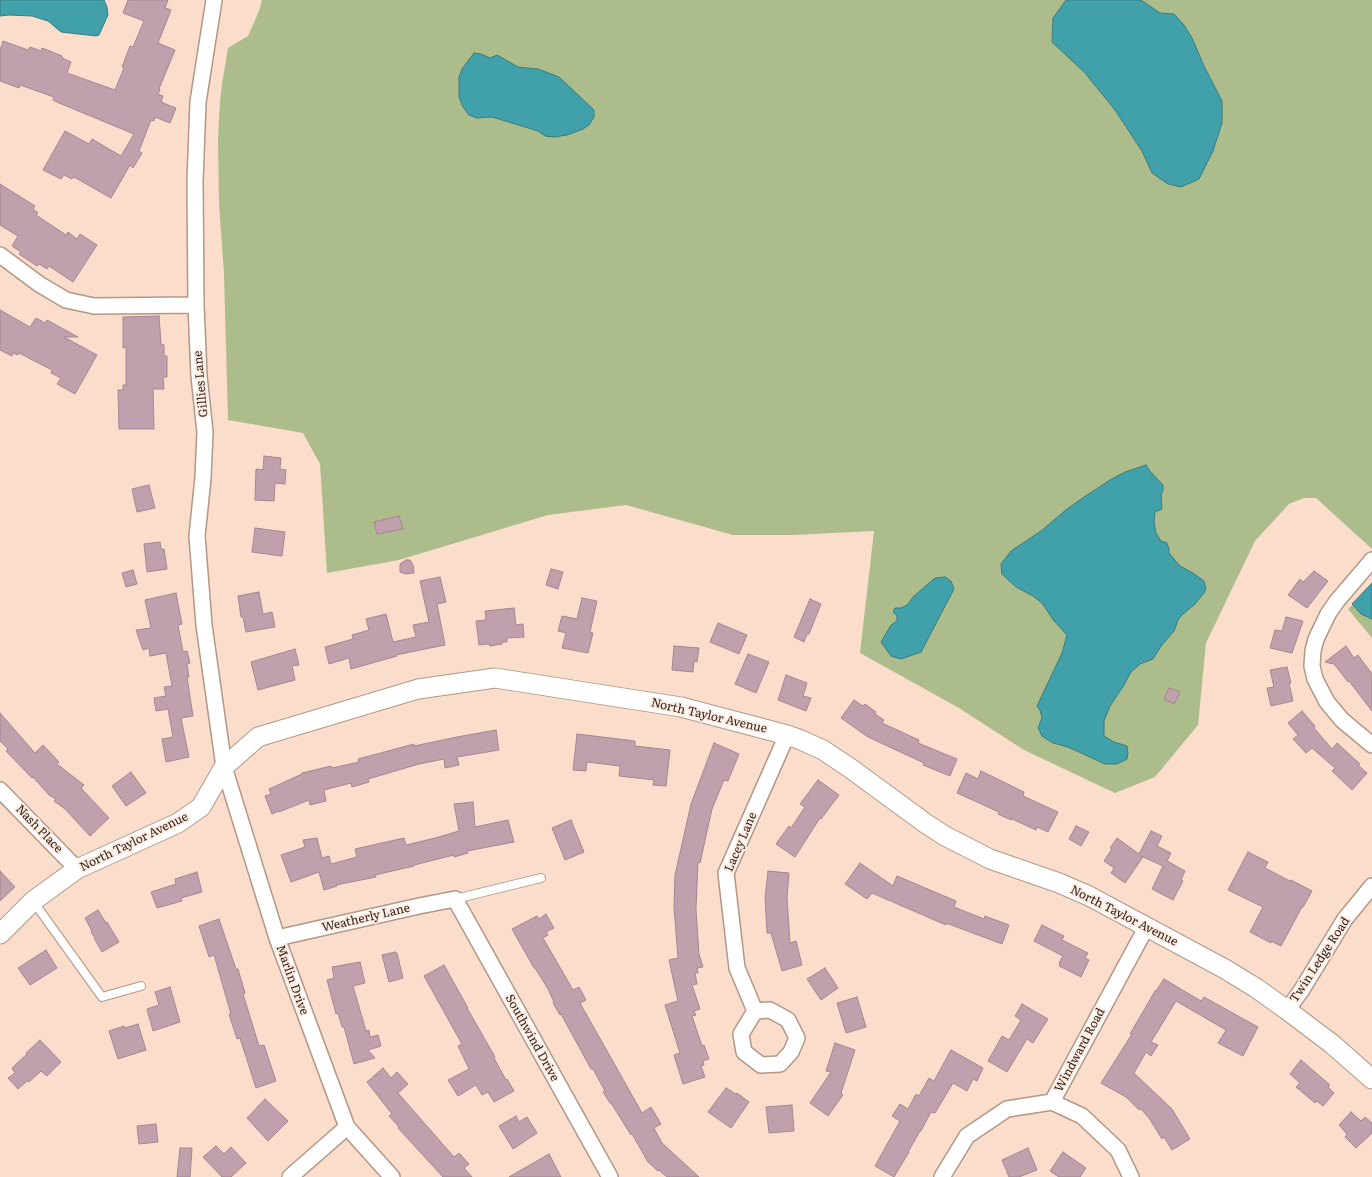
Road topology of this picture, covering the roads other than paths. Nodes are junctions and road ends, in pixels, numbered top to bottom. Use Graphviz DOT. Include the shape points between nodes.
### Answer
graph roads {
  1 [pos="214,0"];
  2 [pos="0,255"];
  3 [pos="196,305"];
  4 [pos="1372,560"];
  5 [pos="787,735"];
  6 [pos="1372,745"];
  7 [pos="224,767"];
  8 [pos="0,790"];
  9 [pos="77,869"];
  10 [pos="541,878"];
  11 [pos="1372,886"];
  12 [pos="455,899"];
  13 [pos="33,901"];
  14 [pos="1147,926"];
  15 [pos="0,934"];
  16 [pos="277,938"];
  17 [pos="142,986"];
  18 [pos="1287,1010"];
  19 [pos="755,1011"];
  20 [pos="1372,1079"];
  21 [pos="1052,1102"];
  22 [pos="347,1127"];
  23 [pos="290,1177"];
  24 [pos="392,1177"];
  25 [pos="610,1177"];
  26 [pos="942,1177"];
  27 [pos="1131,1177"];
  1 -- 3 [label="street, Gillies Lane" via="198,102"];
  2 -- 3 [label="street" via="66,300 94,306"];
  3 -- 7 [label="street, Gillies Lane" via="205,432 197,536 204,624"];
  4 -- 6 [label="street" via="1328,614 1316,639 1312,666 1327,702 1342,720"];
  5 -- 7 [label="street, North Taylor Avenue" via="681,707 495,678 418,689 258,737"];
  5 -- 14 [label="street, North Taylor Avenue" via="823,750 924,823 974,852 1089,896"];
  5 -- 19 [label="street, Lacey Lane" via="726,873 737,968"];
  7 -- 9 [label="street, North Taylor Avenue" via="201,807 178,823"];
  7 -- 16 [label="street, Marlin Drive"];
  8 -- 9 [label="street, Nash Place"];
  9 -- 13 [label="street, North Taylor Avenue"];
  10 -- 12 [label="lane"];
  11 -- 18 [label="street, Twin Ledge Road" via="1345,919"];
  12 -- 16 [label="street, Weatherly Lane"];
  12 -- 25 [label="street, Southwind Drive"];
  13 -- 15 [label="street, North Taylor Avenue"];
  13 -- 17 [label="lane" via="102,997"];
  14 -- 18 [label="street, North Taylor Avenue" via="1225,969"];
  14 -- 21 [label="street, Windward Road"];
  16 -- 22 [label="street, Marlin Drive"];
  18 -- 20 [label="street, North Taylor Avenue"];
  21 -- 26 [label="street, Windward Road" via="1007,1109 975,1130 967,1136"];
  21 -- 27 [label="street" via="1090,1123 1118,1150"];
  22 -- 23 [label="street"];
  22 -- 24 [label="street, Marlin Drive"];
}
